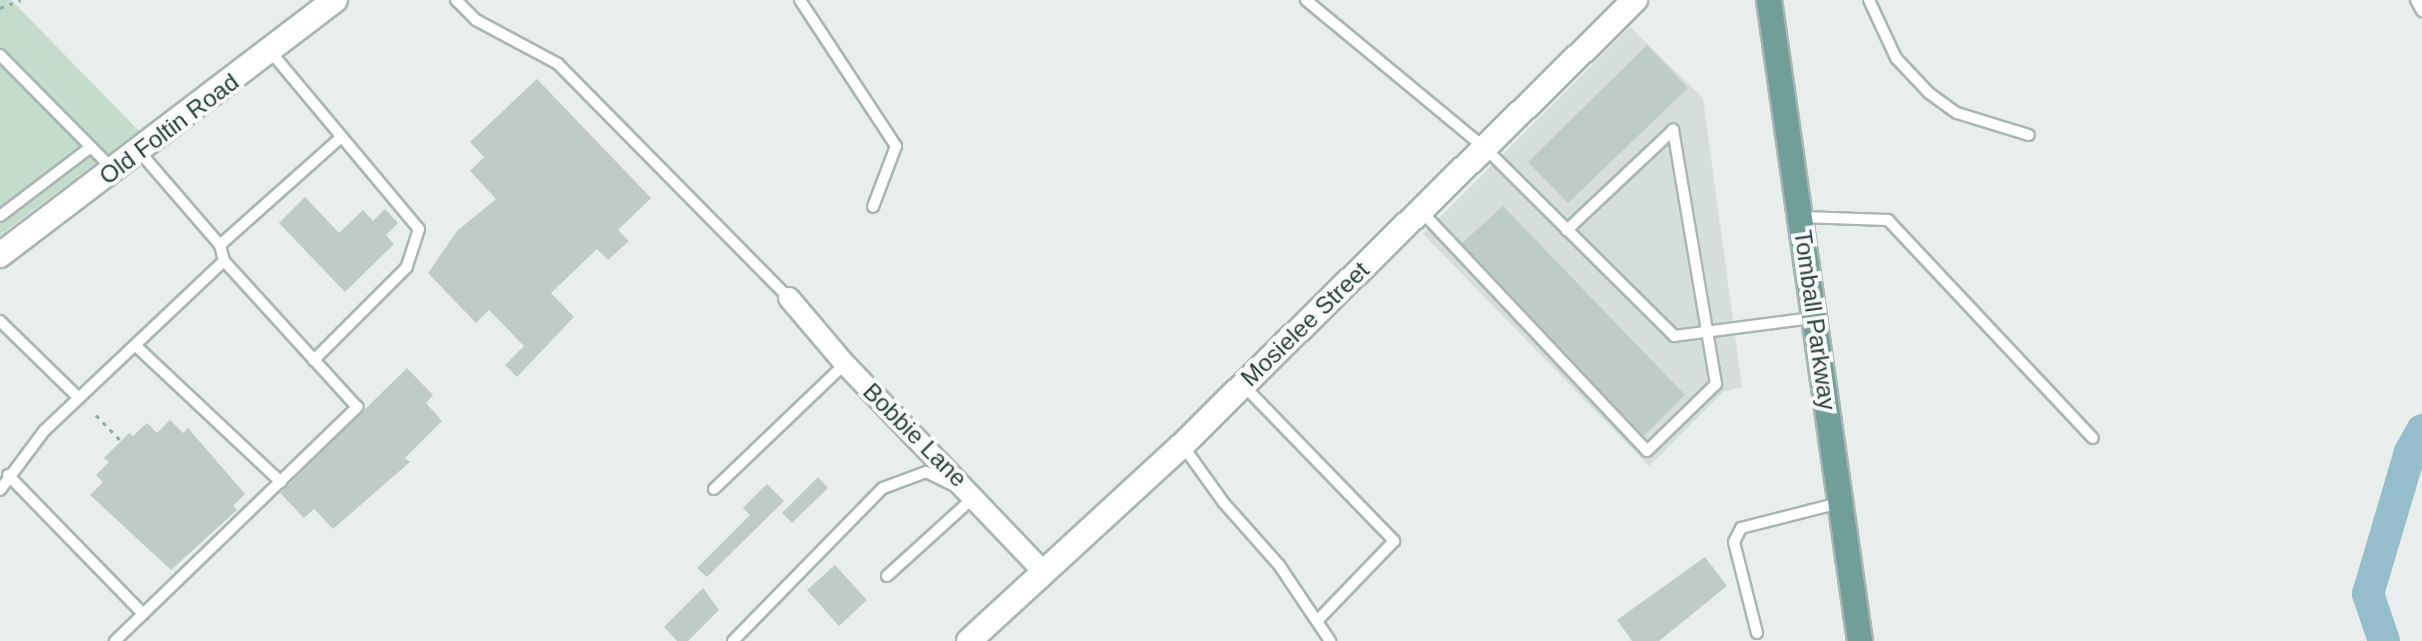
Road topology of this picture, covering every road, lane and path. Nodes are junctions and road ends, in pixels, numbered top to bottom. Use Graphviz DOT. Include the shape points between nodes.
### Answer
graph roads {
  1 [pos="21,0"];
  2 [pos="335,0"];
  3 [pos="456,0"];
  4 [pos="800,0"];
  5 [pos="1306,0"];
  6 [pos="1635,0"];
  7 [pos="1769,0"];
  8 [pos="1869,0"];
  9 [pos="2416,0"];
  10 [pos="0,8"];
  11 [pos="2422,11"];
  12 [pos="270,51"];
  13 [pos="0,55"];
  14 [pos="2029,135"];
  15 [pos="340,138"];
  16 [pos="91,147"];
  17 [pos="1485,148"];
  18 [pos="138,151"];
  19 [pos="114,170"];
  20 [pos="873,207"];
  21 [pos="1421,210"];
  22 [pos="0,216"];
  23 [pos="1801,217"];
  24 [pos="1567,230"];
  25 [pos="220,245"];
  26 [pos="0,255"];
  27 [pos="224,261"];
  28 [pos="789,298"];
  29 [pos="1815,317"];
  30 [pos="0,321"];
  31 [pos="1711,333"];
  32 [pos="135,345"];
  33 [pos="314,360"];
  34 [pos="845,364"];
  35 [pos="1243,385"];
  36 [pos="79,398"];
  37 [pos="96,415"];
  38 [pos="2093,438"];
  39 [pos="121,441"];
  40 [pos="1182,445"];
  41 [pos="8,475"];
  42 [pos="281,482"];
  43 [pos="714,489"];
  44 [pos="0,490"];
  45 [pos="975,495"];
  46 [pos="1841,502"];
  47 [pos="1042,570"];
  48 [pos="887,576"];
  49 [pos="143,614"];
  50 [pos="1318,620"];
  51 [pos="1757,633"];
  52 [pos="115,641"];
  53 [pos="733,641"];
  54 [pos="969,641"];
  55 [pos="1330,641"];
  56 [pos="1860,641"];
  1 -- 10 [label="path"];
  2 -- 12 [label="street, Old Foltin Road"];
  3 -- 28 [label="lane" via="476,20 558,64"];
  4 -- 20 [label="lane" via="896,146"];
  5 -- 17 [label="lane"];
  6 -- 17 [label="street, Mosielee Street"];
  7 -- 23 [label="main road, Tomball Parkway"];
  8 -- 14 [label="lane" via="1896,58 1929,93 1957,113"];
  9 -- 11 [label="lane"];
  12 -- 15 [label="lane"];
  12 -- 18 [label="street, Old Foltin Road"];
  13 -- 16 [label="lane"];
  15 -- 25 [label="lane"];
  15 -- 33 [label="lane" via="419,229 407,267"];
  16 -- 19 [label="lane"];
  16 -- 22 [label="lane"];
  17 -- 21 [label="street, Mosielee Street"];
  17 -- 24 [label="lane"];
  18 -- 19 [label="street, Old Foltin Road"];
  18 -- 25 [label="lane"];
  19 -- 26 [label="street, Old Foltin Road"];
  21 -- 31 [label="lane" via="1432,228 1647,451 1716,384"];
  21 -- 35 [label="street, Mosielee Street"];
  23 -- 29 [label="main road, Tomball Parkway"];
  23 -- 38 [label="lane" via="1888,220"];
  24 -- 31 [label="lane" via="1674,336"];
  24 -- 31 [label="lane" via="1673,130"];
  25 -- 27 [label="lane"];
  27 -- 32 [label="lane"];
  27 -- 33 [label="lane"];
  28 -- 34 [label="street, Bobbie Lane"];
  29 -- 31 [label="lane"];
  29 -- 46 [label="main road, Tomball Parkway"];
  30 -- 36 [label="lane"];
  32 -- 36 [label="lane"];
  32 -- 42 [label="lane"];
  33 -- 42 [label="lane" via="357,407"];
  34 -- 43 [label="lane"];
  34 -- 45 [label="street, Bobbie Lane"];
  35 -- 40 [label="street, Mosielee Street"];
  35 -- 50 [label="lane" via="1394,541"];
  36 -- 41 [label="lane"];
  37 -- 39 [label="path"];
  40 -- 47 [label="street, Mosielee Street"];
  40 -- 50 [label="lane"];
  41 -- 44 [label="lane"];
  41 -- 49 [label="lane"];
  42 -- 49 [label="lane"];
  45 -- 47 [label="street, Bobbie Lane"];
  45 -- 48 [label="lane"];
  45 -- 53 [label="lane" via="926,472 883,488"];
  46 -- 51 [label="lane" via="1741,528 1734,542"];
  46 -- 56 [label="main road, Tomball Parkway"];
  47 -- 54 [label="street, Mosielee Street"];
  49 -- 52 [label="lane"];
  50 -- 55 [label="lane"];
}
